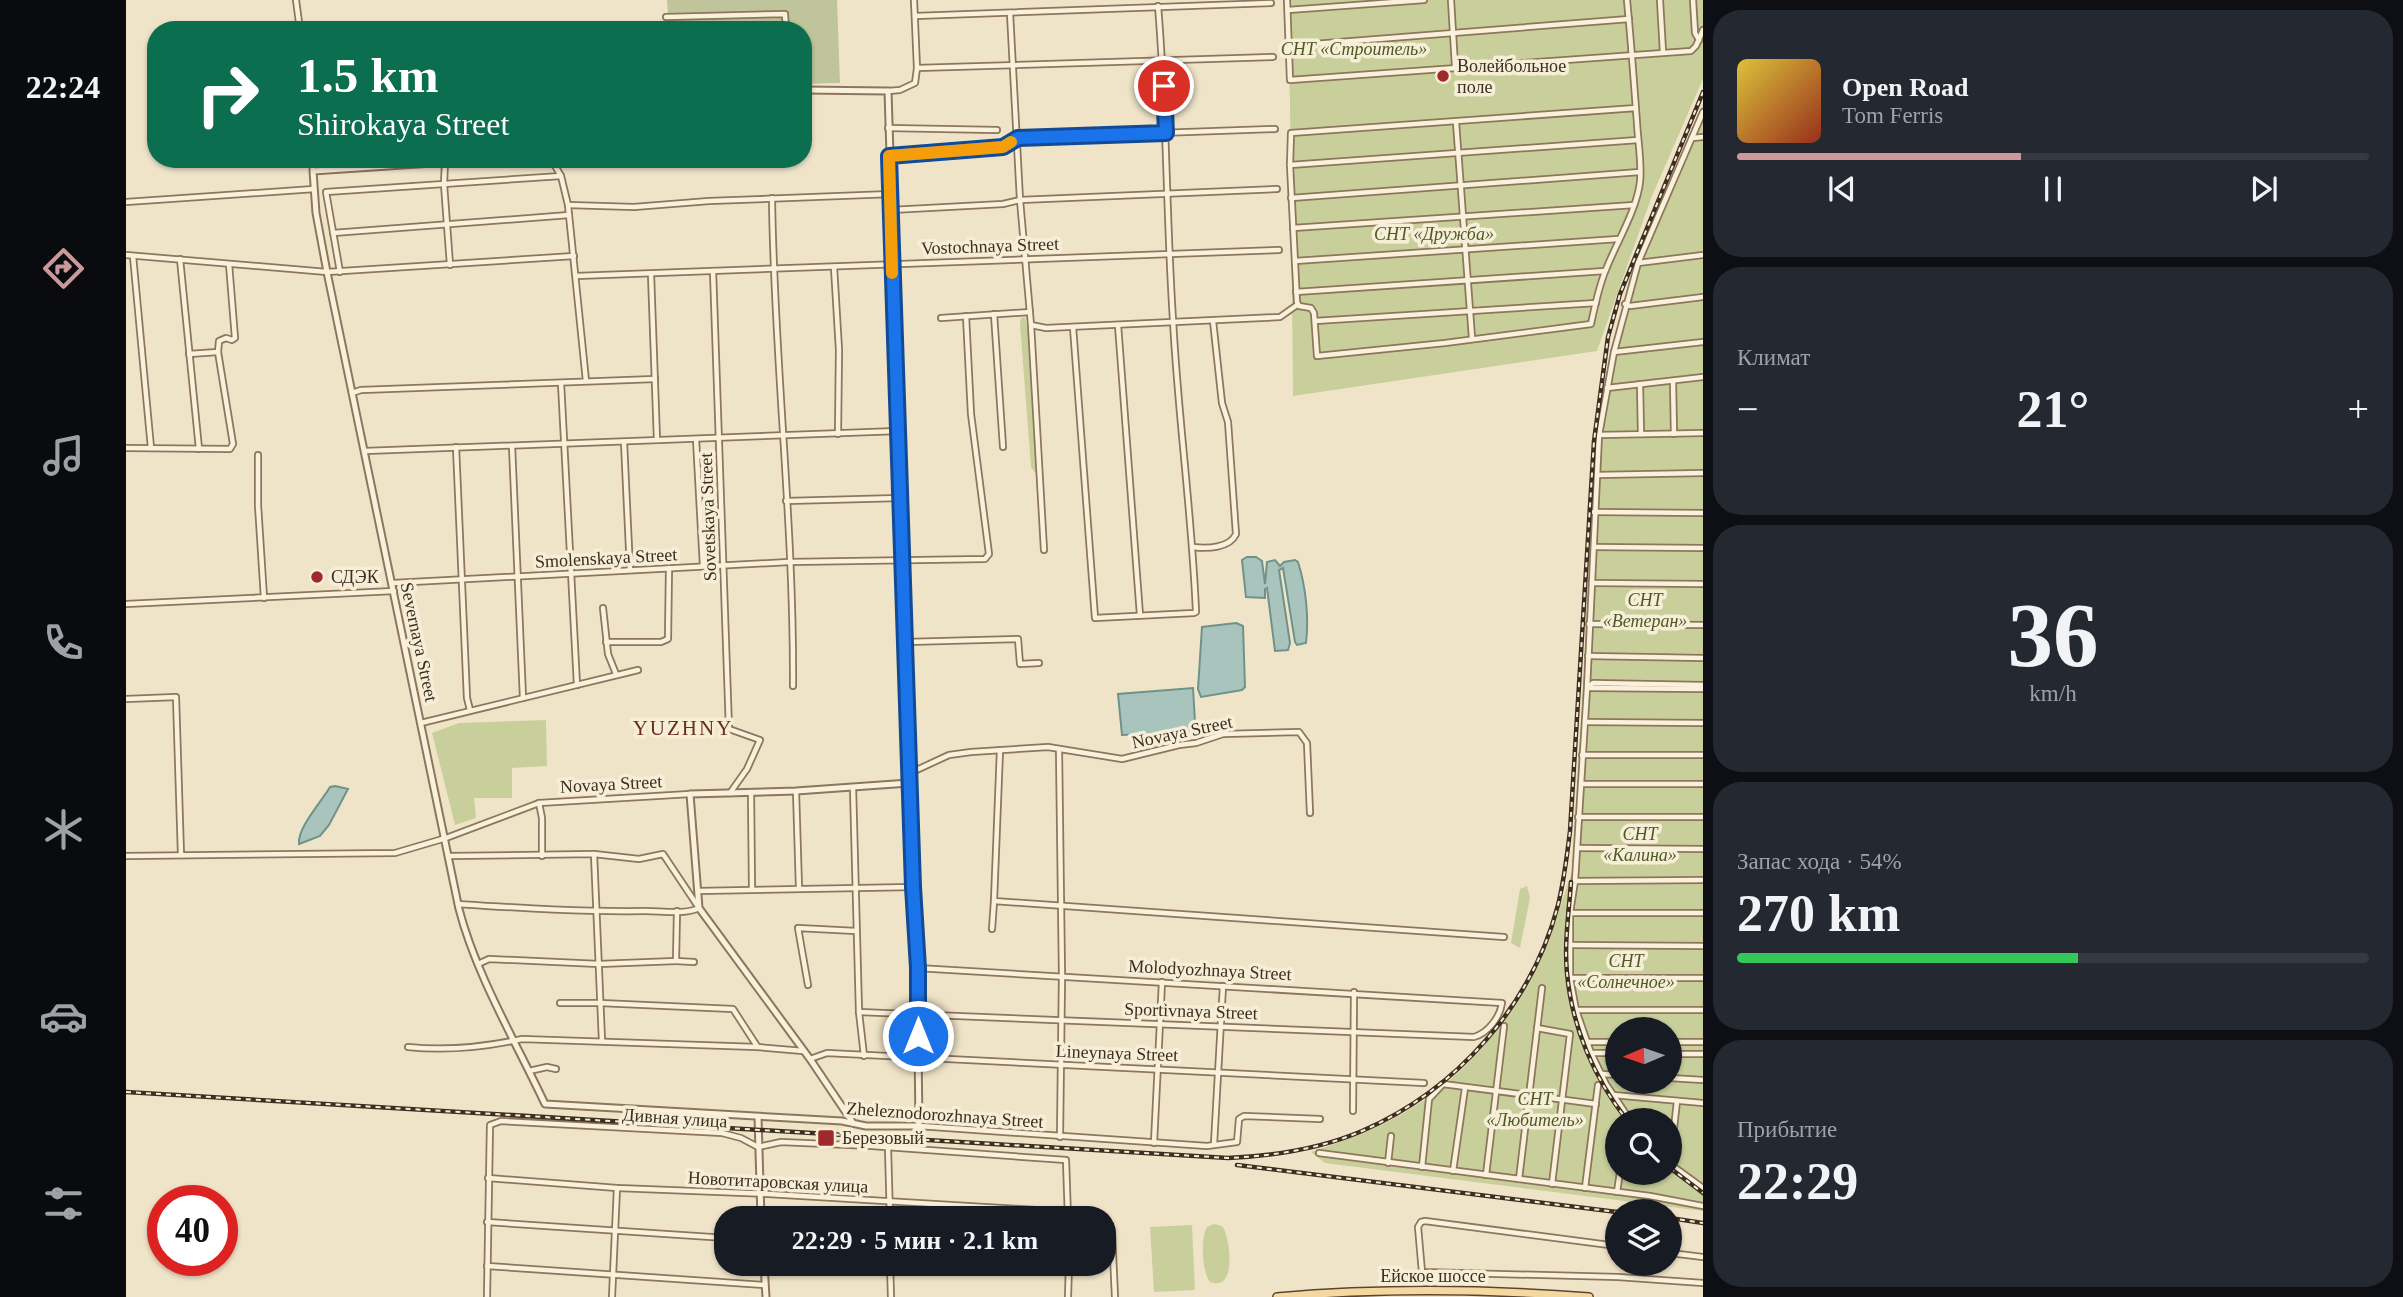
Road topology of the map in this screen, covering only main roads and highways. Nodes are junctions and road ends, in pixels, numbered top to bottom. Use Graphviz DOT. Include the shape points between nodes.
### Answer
graph roads {
  1 [pos="1371,1292"];
  2 [pos="1307,1295"];
  3 [pos="1277,1297"];
  4 [pos="1352,1297"];
  5 [pos="1363,1297"];
  6 [pos="1589,1297"];
  1 -- 2 [label="main road, Ейское шоссе"];
  1 -- 5 [label="main road"];
  1 -- 6 [label="main road, Ейское шоссе"];
  2 -- 3 [label="main road, Ейское шоссе"];
  2 -- 4 [label="main road"];
}
